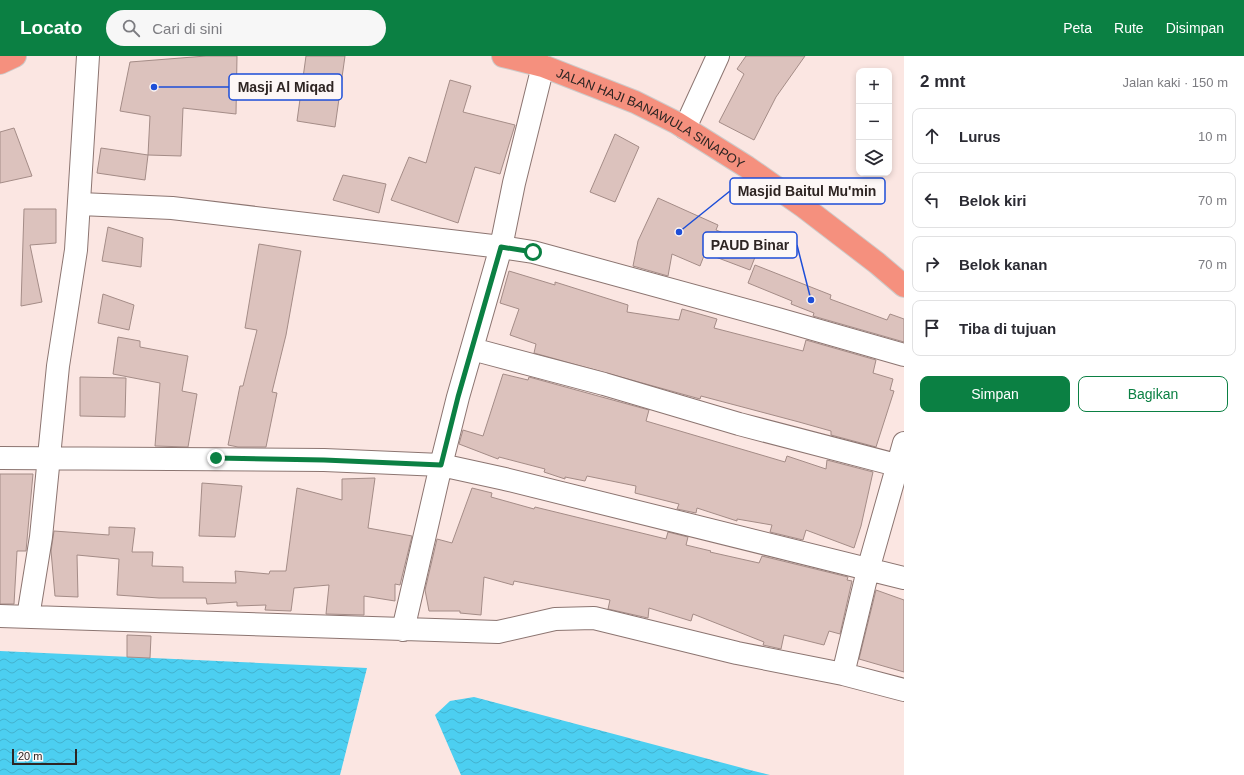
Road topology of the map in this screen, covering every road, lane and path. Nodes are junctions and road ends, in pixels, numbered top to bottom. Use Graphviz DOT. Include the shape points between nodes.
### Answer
graph roads {
  1 [pos="14,56"];
  2 [pos="88,56"];
  3 [pos="503,56"];
  4 [pos="718,56"];
  5 [pos="0,63"];
  6 [pos="543,66"];
  7 [pos="685,128"];
  8 [pos="80,204"];
  9 [pos="501,247"];
  10 [pos="904,286"];
  11 [pos="472,349"];
  12 [pos="904,355"];
  13 [pos="904,443"];
  14 [pos="0,458"];
  15 [pos="49,459"];
  16 [pos="441,465"];
  17 [pos="901,467"];
  18 [pos="868,570"];
  19 [pos="904,578"];
  20 [pos="0,616"];
  21 [pos="28,617"];
  22 [pos="403,630"];
  23 [pos="843,674"];
  24 [pos="904,690"];
  1 -- 5 [label="highway"];
  2 -- 8 [label="street"];
  3 -- 6 [label="highway, JALAN HAJI BANAWULA SINAPOY"];
  4 -- 7 [label="street"];
  6 -- 7 [label="highway, JALAN HAJI BANAWULA SINAPOY" via="634,102"];
  6 -- 9 [label="street"];
  7 -- 10 [label="highway, JALAN HAJI BANAWULA SINAPOY" via="804,207"];
  8 -- 9 [label="street" via="172,208"];
  8 -- 15 [label="street" via="76,250 58,366"];
  9 -- 11 [label="street"];
  9 -- 12 [label="street" via="563,259"];
  11 -- 16 [label="street"];
  11 -- 17 [label="street"];
  13 -- 17 [label="street"];
  14 -- 15 [label="street"];
  15 -- 16 [label="street" via="223,458"];
  15 -- 21 [label="street" via="41,537"];
  16 -- 18 [label="street"];
  16 -- 22 [label="street"];
  17 -- 18 [label="street"];
  18 -- 19 [label="street"];
  18 -- 23 [label="street"];
  20 -- 21 [label="street"];
  21 -- 22 [label="street"];
  22 -- 23 [label="street" via="498,632 555,619 594,618 736,653"];
  23 -- 24 [label="street"];
}
